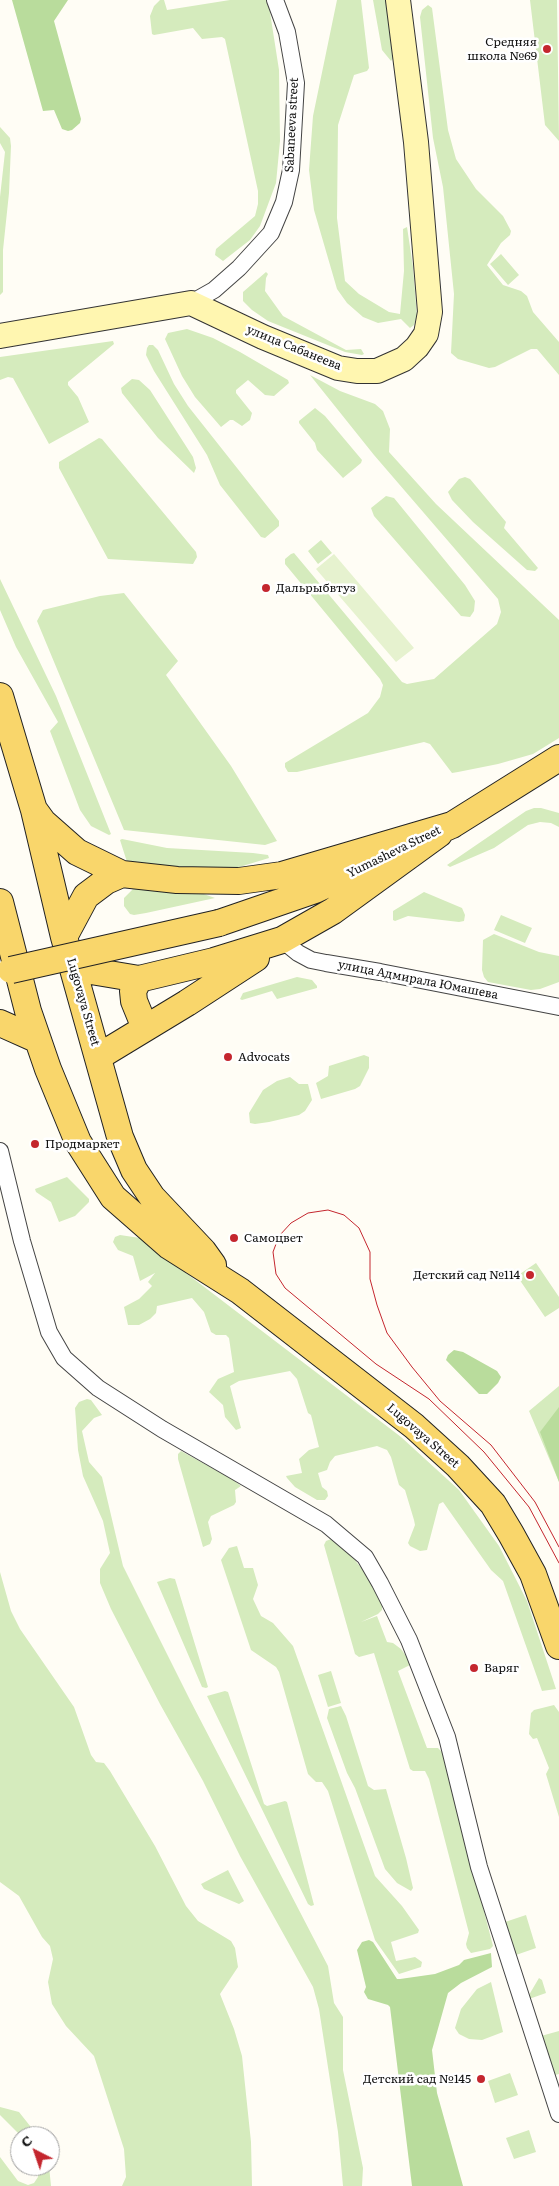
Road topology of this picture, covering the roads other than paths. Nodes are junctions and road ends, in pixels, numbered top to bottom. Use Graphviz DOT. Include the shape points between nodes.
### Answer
graph roads {
  1 [pos="276,0"];
  2 [pos="398,0"];
  3 [pos="191,303"];
  4 [pos="0,336"];
  5 [pos="0,696"];
  6 [pos="559,758"];
  7 [pos="34,810"];
  8 [pos="452,825"];
  9 [pos="122,874"];
  10 [pos="217,880"];
  11 [pos="315,890"];
  12 [pos="0,902"];
  13 [pos="219,923"];
  14 [pos="4,926"];
  15 [pos="64,937"];
  16 [pos="282,940"];
  17 [pos="73,968"];
  18 [pos="0,972"];
  19 [pos="139,979"];
  20 [pos="559,1007"];
  21 [pos="0,1023"];
  22 [pos="145,1028"];
  23 [pos="38,1040"];
  24 [pos="98,1057"];
  25 [pos="0,1151"];
  26 [pos="223,1279"];
  27 [pos="559,1646"];
  28 [pos="559,2114"];
  1 -- 3 [label="street, Sabaneeva street" via="287,32 296,83 291,170 284,202 271,233 239,268 214,290"];
  2 -- 3 [label="street, улица Сабанеева" via="416,142 430,312 426,334 404,359 377,371 357,371 338,368"];
  3 -- 4 [label="street"];
  5 -- 7 [label="main road, Lugovaya Street"];
  6 -- 8 [label="main road, Yumasheva Street"];
  7 -- 9 [label="main road" via="77,852"];
  7 -- 15 [label="main road, Lugovaya Street"];
  8 -- 10 [label="main road" via="282,875 239,881"];
  8 -- 11 [label="main road, Yumasheva Street"];
  8 -- 16 [label="main road" via="333,911"];
  9 -- 10 [label="main road" via="177,880"];
  9 -- 15 [label="main road" via="86,896"];
  10 -- 13 [label="main road" via="229,899 229,906"];
  11 -- 13 [label="main road, Yumasheva Street"];
  11 -- 16 [label="main road" via="325,903 322,911"];
  12 -- 14 [label="main road, Lugovaya Street"];
  13 -- 18 [label="main road, Yumasheva Street, bridge"];
  14 -- 23 [label="main road, Lugovaya Street"];
  15 -- 17 [label="main road, Lugovaya Street"];
  16 -- 19 [label="main road" via="214,962"];
  16 -- 20 [label="street, улица Адмирала Юмашева" via="311,960"];
  16 -- 22 [label="main road"];
  17 -- 19 [label="main road"];
  17 -- 24 [label="main road, Lugovaya Street"];
  19 -- 22 [label="main road" via="133,990 134,1001"];
  21 -- 23 [label="main road"];
  22 -- 24 [label="main road"];
  23 -- 26 [label="main road, Lugovaya Street" via="78,1142 113,1197 169,1246"];
  24 -- 26 [label="main road, Lugovaya Street" via="120,1137 134,1170 152,1197 203,1251"];
  25 -- 28 [label="street" via="49,1332 64,1358 98,1388 148,1420 326,1524 364,1557 380,1583 409,1640 447,1737 479,1867"];
  26 -- 27 [label="main road, Lugovaya Street" via="414,1426 493,1504 533,1574"];
}
